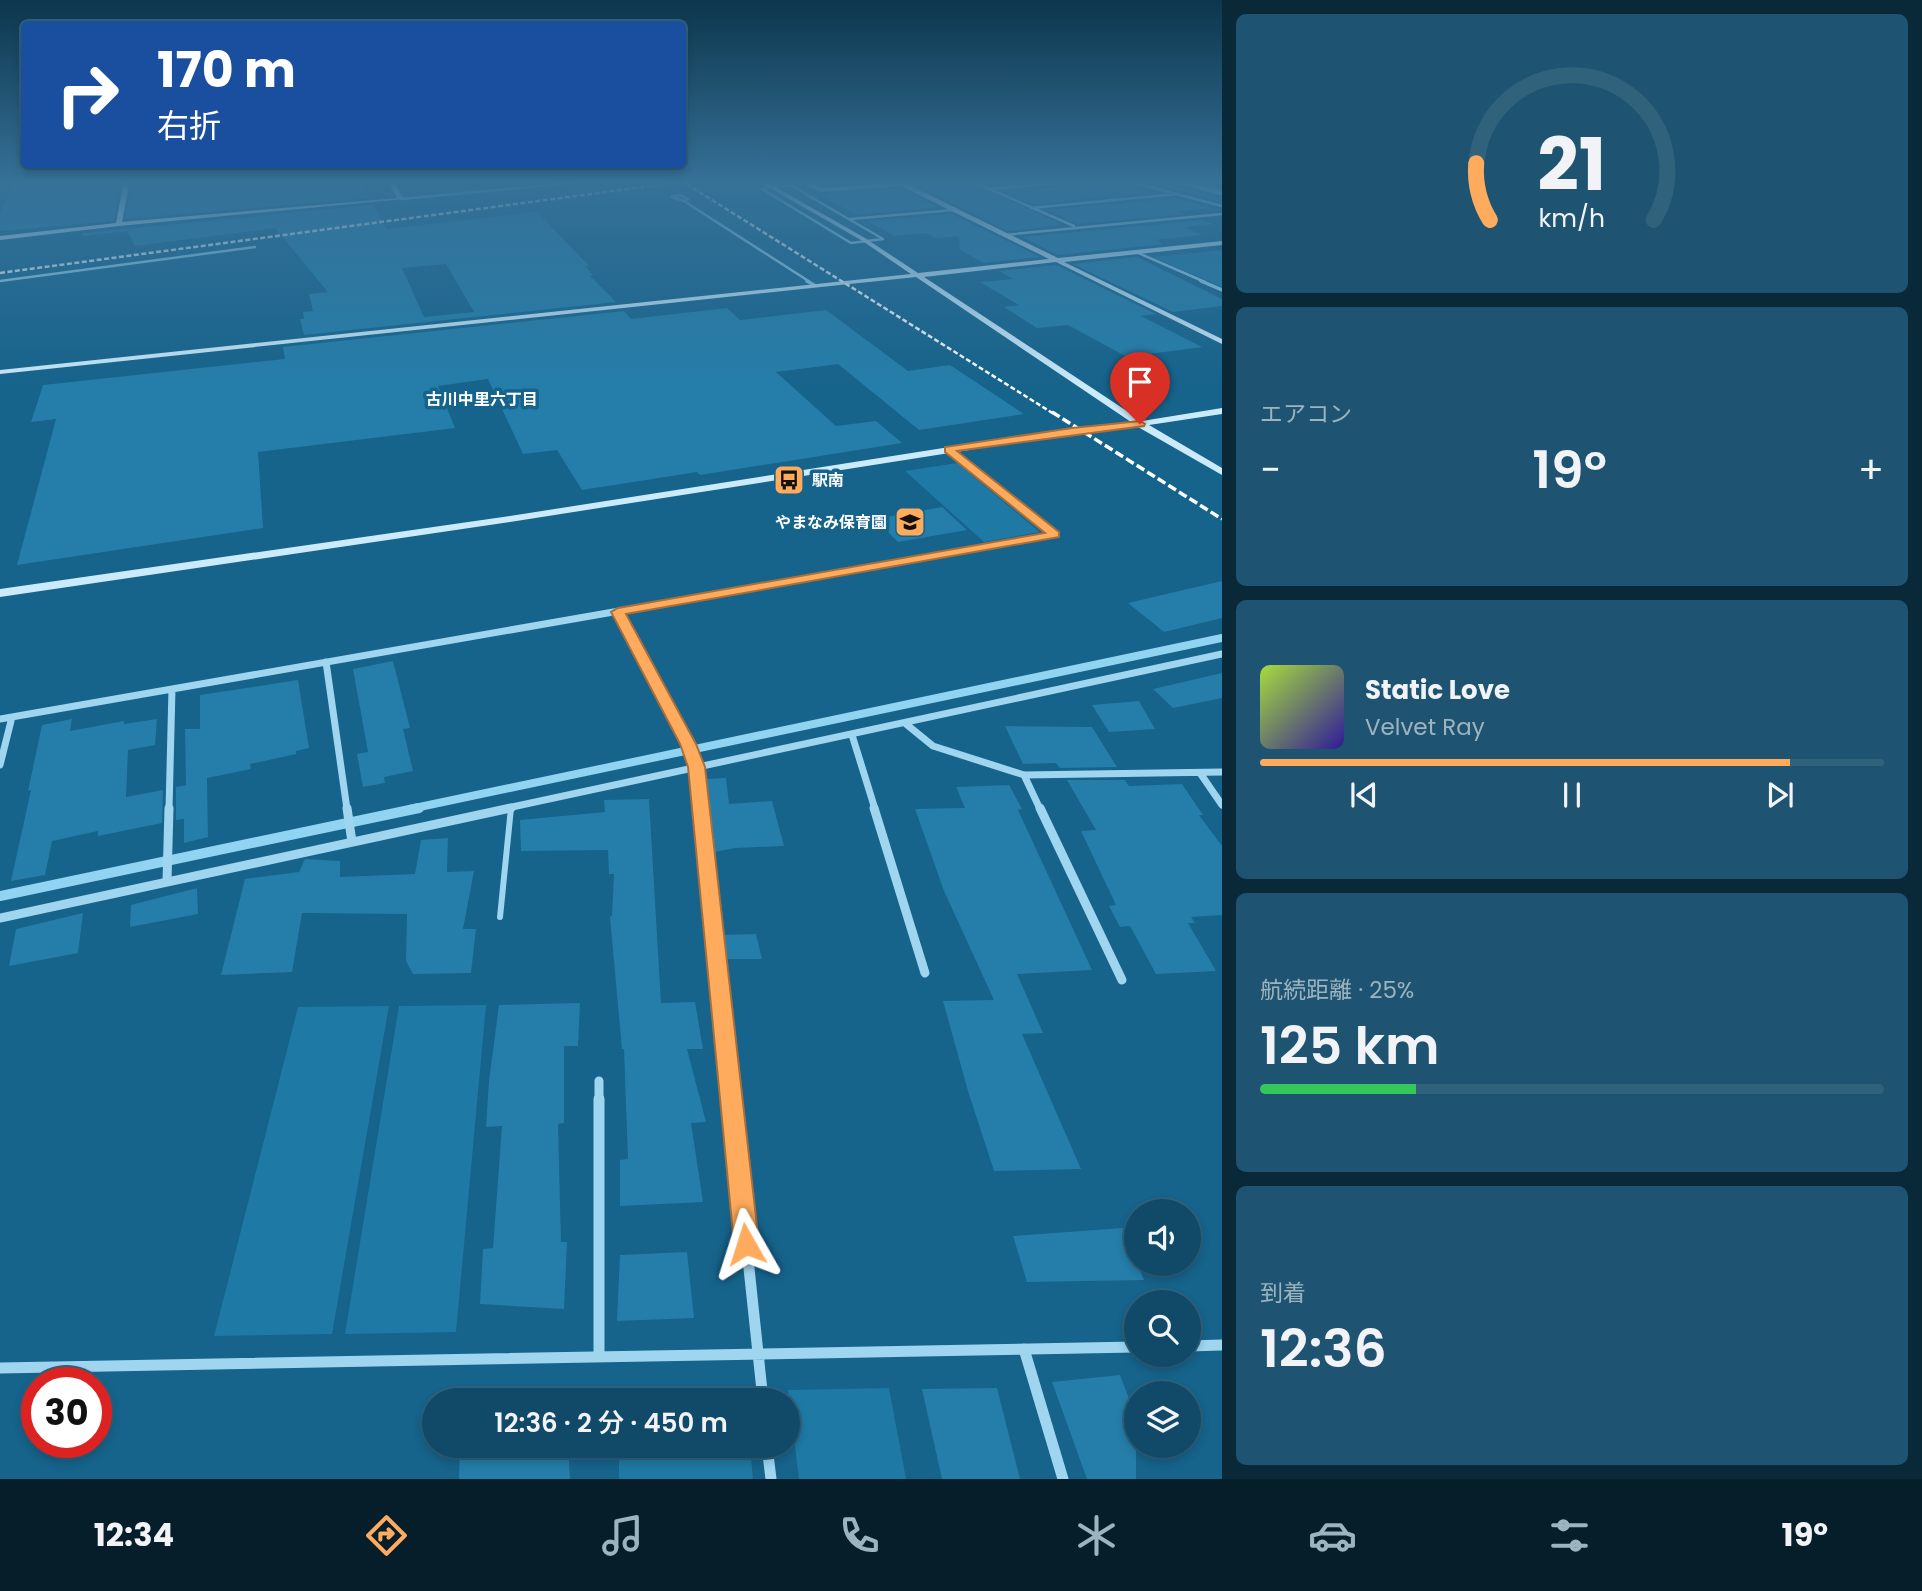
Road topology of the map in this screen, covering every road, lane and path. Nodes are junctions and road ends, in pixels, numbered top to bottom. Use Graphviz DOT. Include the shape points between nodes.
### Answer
graph roads {
  1 [pos="240,249"];
  2 [pos="758,249"];
  3 [pos="878,249"];
  4 [pos="1032,249"];
  5 [pos="1167,249"];
  6 [pos="1136,252"];
  7 [pos="1056,261"];
  8 [pos="915,275"];
  9 [pos="0,281"];
  10 [pos="814,285"];
  11 [pos="1222,290"];
  12 [pos="1222,342"];
  13 [pos="0,372"];
  14 [pos="1222,411"];
  15 [pos="1140,424"];
  16 [pos="948,449"];
  17 [pos="1222,472"];
  18 [pos="0,593"];
  19 [pos="618,612"];
  20 [pos="1222,654"];
  21 [pos="326,662"];
  22 [pos="172,689"];
  23 [pos="12,717"];
  24 [pos="0,719"];
  25 [pos="906,724"];
  26 [pos="852,735"];
  27 [pos="694,764"];
  28 [pos="0,765"];
  29 [pos="1222,772"];
  30 [pos="1200,773"];
  31 [pos="1024,775"];
  32 [pos="1222,805"];
  33 [pos="511,807"];
  34 [pos="352,842"];
  35 [pos="167,881"];
  36 [pos="500,917"];
  37 [pos="0,918"];
  38 [pos="925,973"];
  39 [pos="1122,981"];
  40 [pos="599,1081"];
  41 [pos="1201,1346"];
  42 [pos="1222,1346"];
  43 [pos="1124,1347"];
  44 [pos="1024,1349"];
  45 [pos="758,1354"];
  46 [pos="598,1357"];
  47 [pos="0,1368"];
  48 [pos="762,1388"];
  49 [pos="768,1458"];
  50 [pos="771,1479"];
  51 [pos="1063,1479"];
  1 -- 9 [label="street"];
  2 -- 10 [label="street"];
  3 -- 8 [label="street"];
  4 -- 7 [label="street"];
  5 -- 6 [label="street"];
  6 -- 7 [label="street"];
  6 -- 11 [label="street"];
  7 -- 8 [label="street"];
  7 -- 12 [label="street"];
  8 -- 10 [label="street"];
  8 -- 15 [label="street"];
  10 -- 13 [label="street"];
  14 -- 15 [label="street"];
  15 -- 16 [label="street"];
  15 -- 17 [label="street"];
  16 -- 18 [label="street"];
  16 -- 19 [label="street" via="1055,535"];
  19 -- 21 [label="street"];
  19 -- 27 [label="street" via="688,744"];
  20 -- 25 [label="street"];
  21 -- 22 [label="street"];
  21 -- 34 [label="street"];
  22 -- 23 [label="street"];
  22 -- 35 [label="street"];
  23 -- 24 [label="street"];
  23 -- 28 [label="street"];
  25 -- 26 [label="street"];
  25 -- 31 [label="street" via="933,746"];
  26 -- 27 [label="street"];
  26 -- 38 [label="street"];
  27 -- 33 [label="street"];
  27 -- 45 [label="street"];
  29 -- 30 [label="street"];
  30 -- 31 [label="street"];
  30 -- 32 [label="street"];
  31 -- 39 [label="street"];
  33 -- 34 [label="street"];
  33 -- 36 [label="lane"];
  34 -- 35 [label="street"];
  35 -- 37 [label="street"];
  40 -- 46 [label="street"];
  41 -- 42 [label="street"];
  43 -- 44 [label="street"];
  44 -- 45 [label="street"];
  44 -- 51 [label="street"];
  45 -- 46 [label="street"];
  45 -- 48 [label="street"];
  46 -- 47 [label="street"];
  49 -- 50 [label="street"];
}
